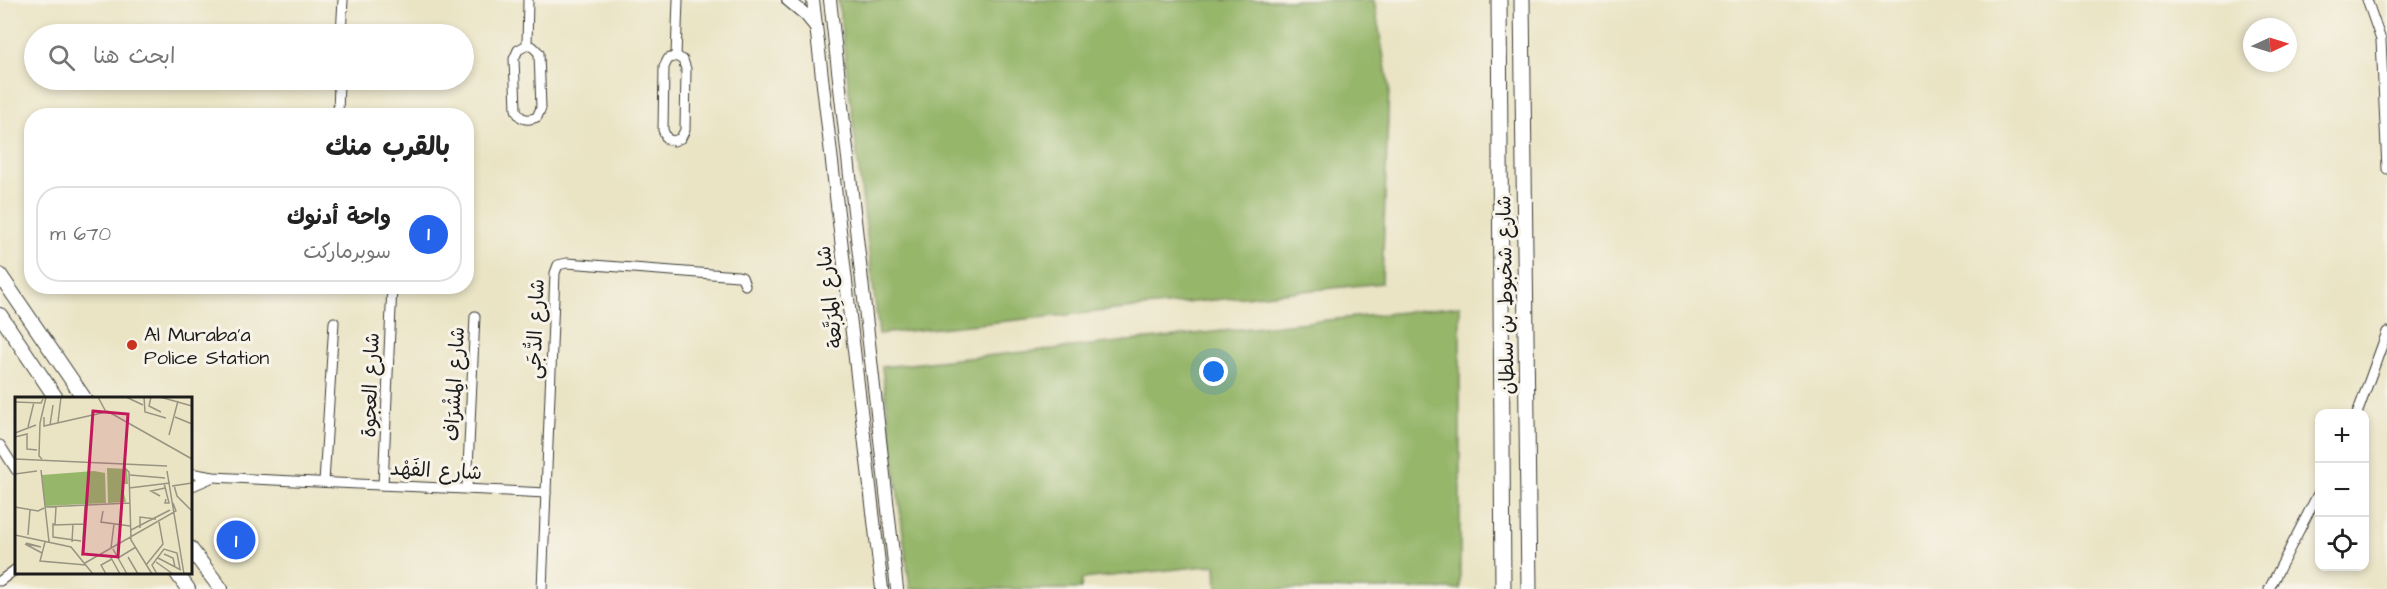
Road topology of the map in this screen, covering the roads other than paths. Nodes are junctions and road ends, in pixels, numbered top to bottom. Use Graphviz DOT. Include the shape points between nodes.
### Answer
graph roads {
  1 [pos="343,0"];
  2 [pos="528,0"];
  3 [pos="678,0"];
  4 [pos="788,0"];
  5 [pos="813,0"];
  6 [pos="830,0"];
  7 [pos="1499,0"];
  8 [pos="1522,0"];
  9 [pos="2367,0"];
  10 [pos="342,24"];
  11 [pos="816,27"];
  12 [pos="527,45"];
  13 [pos="676,56"];
  14 [pos="339,90"];
  15 [pos="338,108"];
  16 [pos="2387,169"];
  17 [pos="0,275"];
  18 [pos="745,285"];
  19 [pos="392,294"];
  20 [pos="475,316"];
  21 [pos="0,317"];
  22 [pos="333,322"];
  23 [pos="2387,332"];
  24 [pos="55,397"];
  25 [pos="83,397"];
  26 [pos="2359,409"];
  27 [pos="2,452"];
  28 [pos="15,469"];
  29 [pos="192,473"];
  30 [pos="213,477"];
  31 [pos="324,482"];
  32 [pos="383,485"];
  33 [pos="192,486"];
  34 [pos="467,489"];
  35 [pos="546,493"];
  36 [pos="2315,498"];
  37 [pos="192,551"];
  38 [pos="15,570"];
  39 [pos="178,574"];
  40 [pos="0,581"];
  41 [pos="1503,588"];
  42 [pos="188,589"];
  43 [pos="221,589"];
  44 [pos="542,589"];
  45 [pos="882,589"];
  46 [pos="897,589"];
  47 [pos="1529,589"];
  48 [pos="2269,589"];
  1 -- 10 [label="street"];
  2 -- 12 [label="street"];
  3 -- 13 [label="street"];
  4 -- 11 [label="street"];
  5 -- 11 [label="street, شارع المِرَبَّعة"];
  6 -- 46 [label="street, شارع المِرَبَّعة"];
  7 -- 41 [label="main road, شارع شخبوط بن سلطان"];
  8 -- 47 [label="main road, شارع شخبوط بن سلطان"];
  9 -- 16 [label="street" via="2381,40"];
  11 -- 45 [label="street, شارع المِرَبَّعة"];
  12 -- 12 [label="street" via="518,50 514,59 516,109 528,120 537,117 541,108 539,53"];
  13 -- 13 [label="street" via="666,61 664,78 663,130 667,139 674,141 684,135 686,99 686,65"];
  14 -- 15 [label="street"];
  17 -- 25 [label="main road"];
  18 -- 35 [label="street, شارع الدُّجَى" via="738,276 558,265"];
  19 -- 32 [label="street, شارع العجوة"];
  20 -- 34 [label="street, شارع المِشْرَاف"];
  21 -- 24 [label="main road"];
  22 -- 31 [label="street"];
  23 -- 26 [label="street"];
  27 -- 28 [label="street"];
  29 -- 30 [label="street, شارع الفَهْد"];
  30 -- 31 [label="street, شارع الفَهْد"];
  30 -- 33 [label="street, شارع الفَهْد"];
  31 -- 32 [label="street, شارع الفَهْد"];
  32 -- 34 [label="street, شارع الفَهْد"];
  34 -- 35 [label="street, شارع الفَهْد"];
  35 -- 44 [label="street, شارع الدُّجَى"];
  36 -- 48 [label="street"];
  37 -- 43 [label="main road"];
  38 -- 40 [label="street"];
  39 -- 42 [label="main road"];
}
